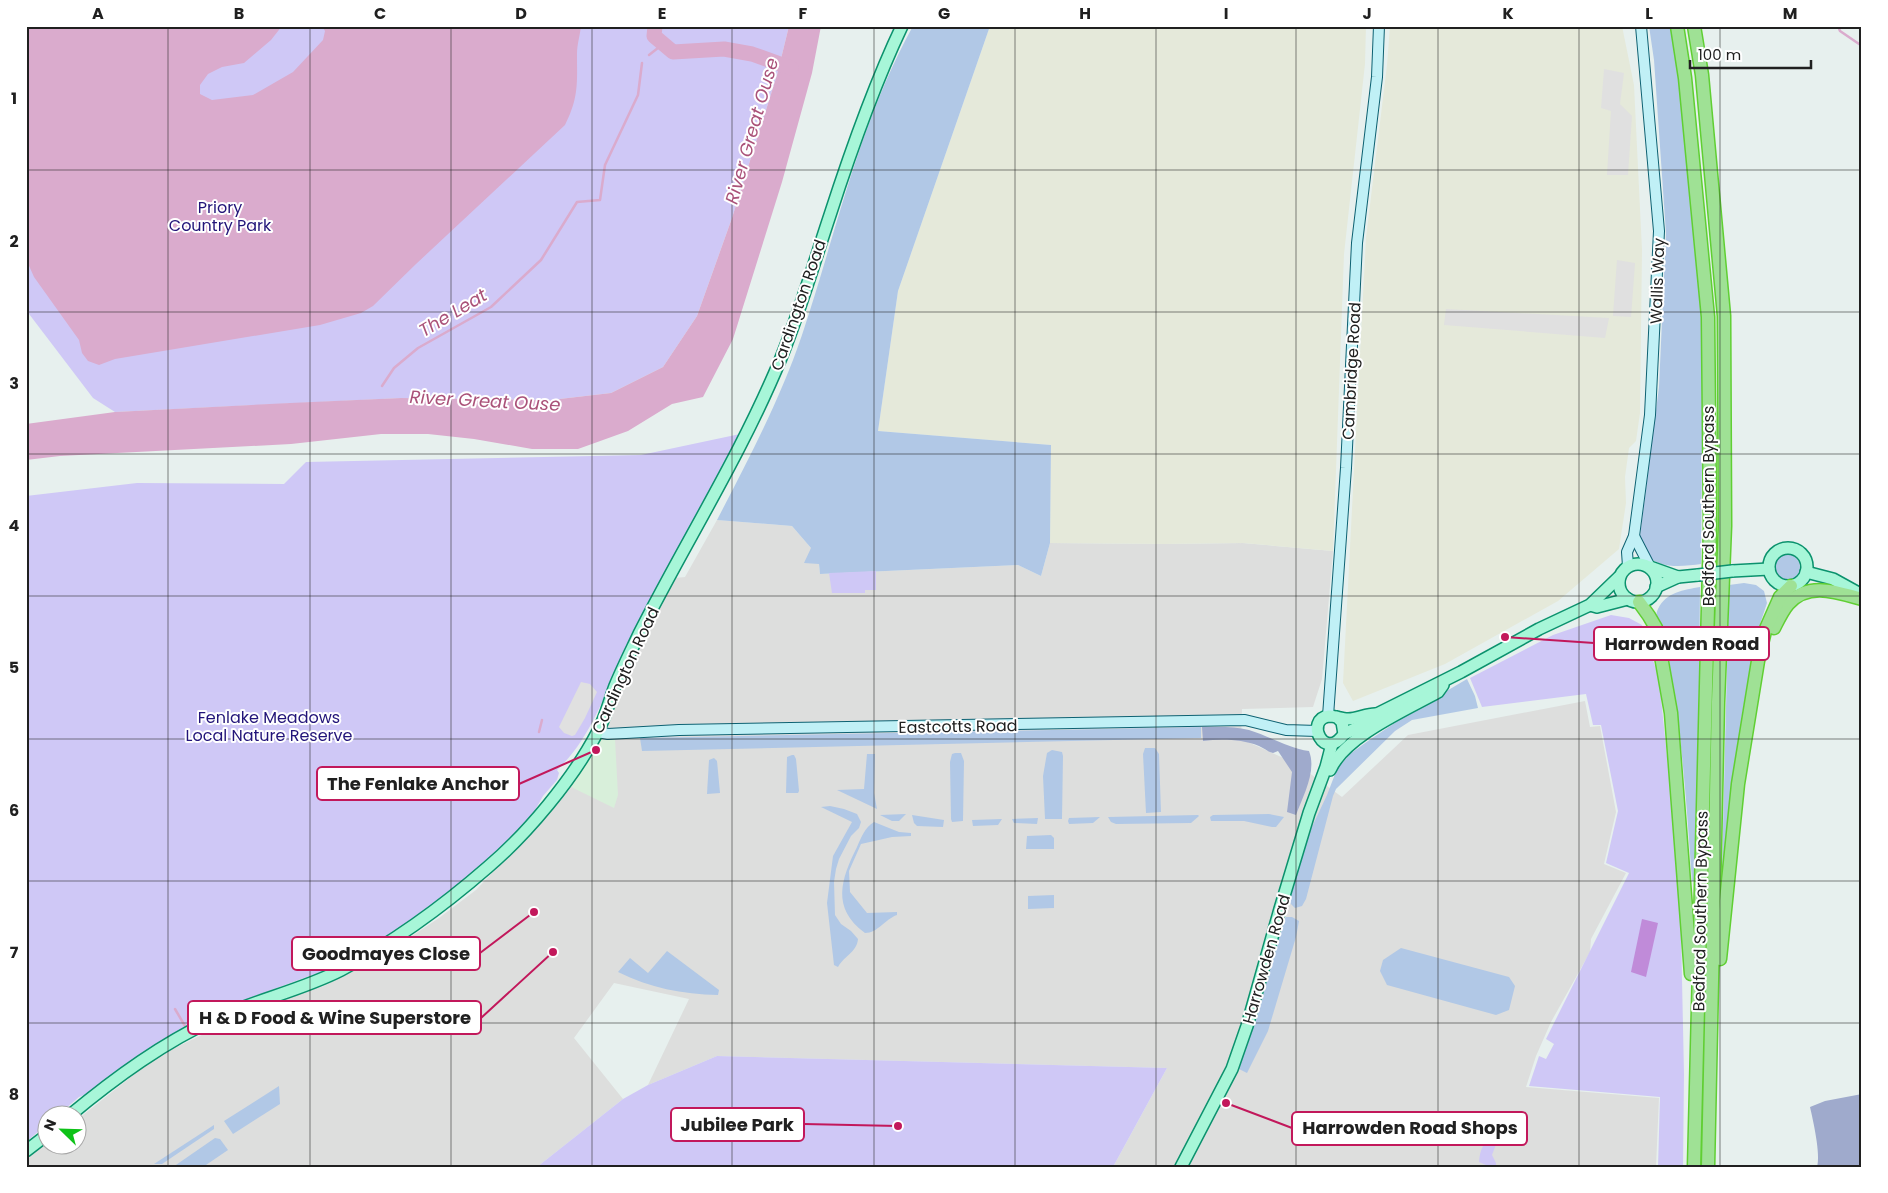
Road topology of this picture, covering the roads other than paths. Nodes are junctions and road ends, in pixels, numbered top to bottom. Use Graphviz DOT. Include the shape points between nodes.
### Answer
graph roads {
  1 [pos="902,26"];
  2 [pos="1379,26"];
  3 [pos="1641,26"];
  4 [pos="1677,26"];
  5 [pos="1694,26"];
  6 [pos="1634,536"];
  7 [pos="1628,566"];
  8 [pos="1650,567"];
  9 [pos="1769,569"];
  10 [pos="1806,572"];
  11 [pos="1619,577"];
  12 [pos="1678,577"];
  13 [pos="1792,586"];
  14 [pos="1656,587"];
  15 [pos="1862,595"];
  16 [pos="1862,599"];
  17 [pos="1633,601"];
  18 [pos="1590,605"];
  19 [pos="1758,661"];
  20 [pos="1446,680"];
  21 [pos="1377,714"];
  22 [pos="1332,717"];
  23 [pos="1317,731"];
  24 [pos="598,732"];
  25 [pos="1344,734"];
  26 [pos="1332,744"];
  27 [pos="1321,784"];
  28 [pos="1696,1043"];
  29 [pos="1710,1045"];
  30 [pos="82,1106"];
  31 [pos="38,1142"];
  32 [pos="26,1151"];
  33 [pos="1182,1167"];
  34 [pos="1694,1167"];
  35 [pos="1708,1167"];
  1 -- 24 [label="main road, Cardington Road" via="857,134 800,308 764,398 639,635"];
  2 -- 22 [label="street, Cambridge Road" via="1377,77 1357,243"];
  3 -- 6 [label="street, Wallis Way" via="1659,231 1651,406"];
  4 -- 28 [label="highway, Bedford Southern Bypass" via="1708,317 1710,526"];
  5 -- 29 [label="highway, Bedford Southern Bypass" via="1702,75 1724,316 1725,526"];
  6 -- 7 [label="street, Wallis Way" via="1627,552"];
  6 -- 8 [label="street"];
  7 -- 8 [label="main road" via="1639,563"];
  7 -- 11 [label="main road"];
  8 -- 12 [label="main road"];
  8 -- 14 [label="main road"];
  9 -- 10 [label="main road" via="1769,562 1777,552 1789,548 1805,559"];
  9 -- 12 [label="main road, bridge"];
  9 -- 13 [label="main road" via="1774,581"];
  10 -- 13 [label="main road" via="1801,581"];
  10 -- 15 [label="main road" via="1833,579"];
  11 -- 17 [label="main road" via="1620,590"];
  11 -- 18 [label="main road"];
  12 -- 14 [label="main road"];
  13 -- 19 [label="highway" via="1780,597 1765,631"];
  14 -- 17 [label="main road" via="1650,598"];
  16 -- 19 [label="highway" via="1815,589 1798,595 1786,606"];
  17 -- 18 [label="main road" via="1597,607"];
  17 -- 28 [label="highway" via="1656,628 1671,713"];
  18 -- 20 [label="main road"];
  19 -- 29 [label="highway" via="1737,794"];
  20 -- 21 [label="main road"];
  20 -- 27 [label="main road" via="1438,692 1349,746"];
  21 -- 22 [label="main road" via="1350,719"];
  21 -- 25 [label="main road"];
  22 -- 23 [label="main road" via="1323,719"];
  22 -- 25 [label="main road" via="1342,722"];
  23 -- 24 [label="street, Eastcotts Road" via="1286,730 1245,720"];
  23 -- 26 [label="main road" via="1319,737"];
  24 -- 30 [label="main road, Cardington Road" via="558,792 513,842 480,874 406,933 336,972 187,1032 130,1068"];
  25 -- 26 [label="main road" via="1340,741"];
  26 -- 27 [label="main road, Harrowden Road"];
  27 -- 33 [label="main road, Harrowden Road" via="1294,862 1248,1026 1232,1069"];
  28 -- 34 [label="highway, Bedford Southern Bypass"];
  29 -- 35 [label="highway, Bedford Southern Bypass"];
  31 -- 32 [label="main road"];
}
